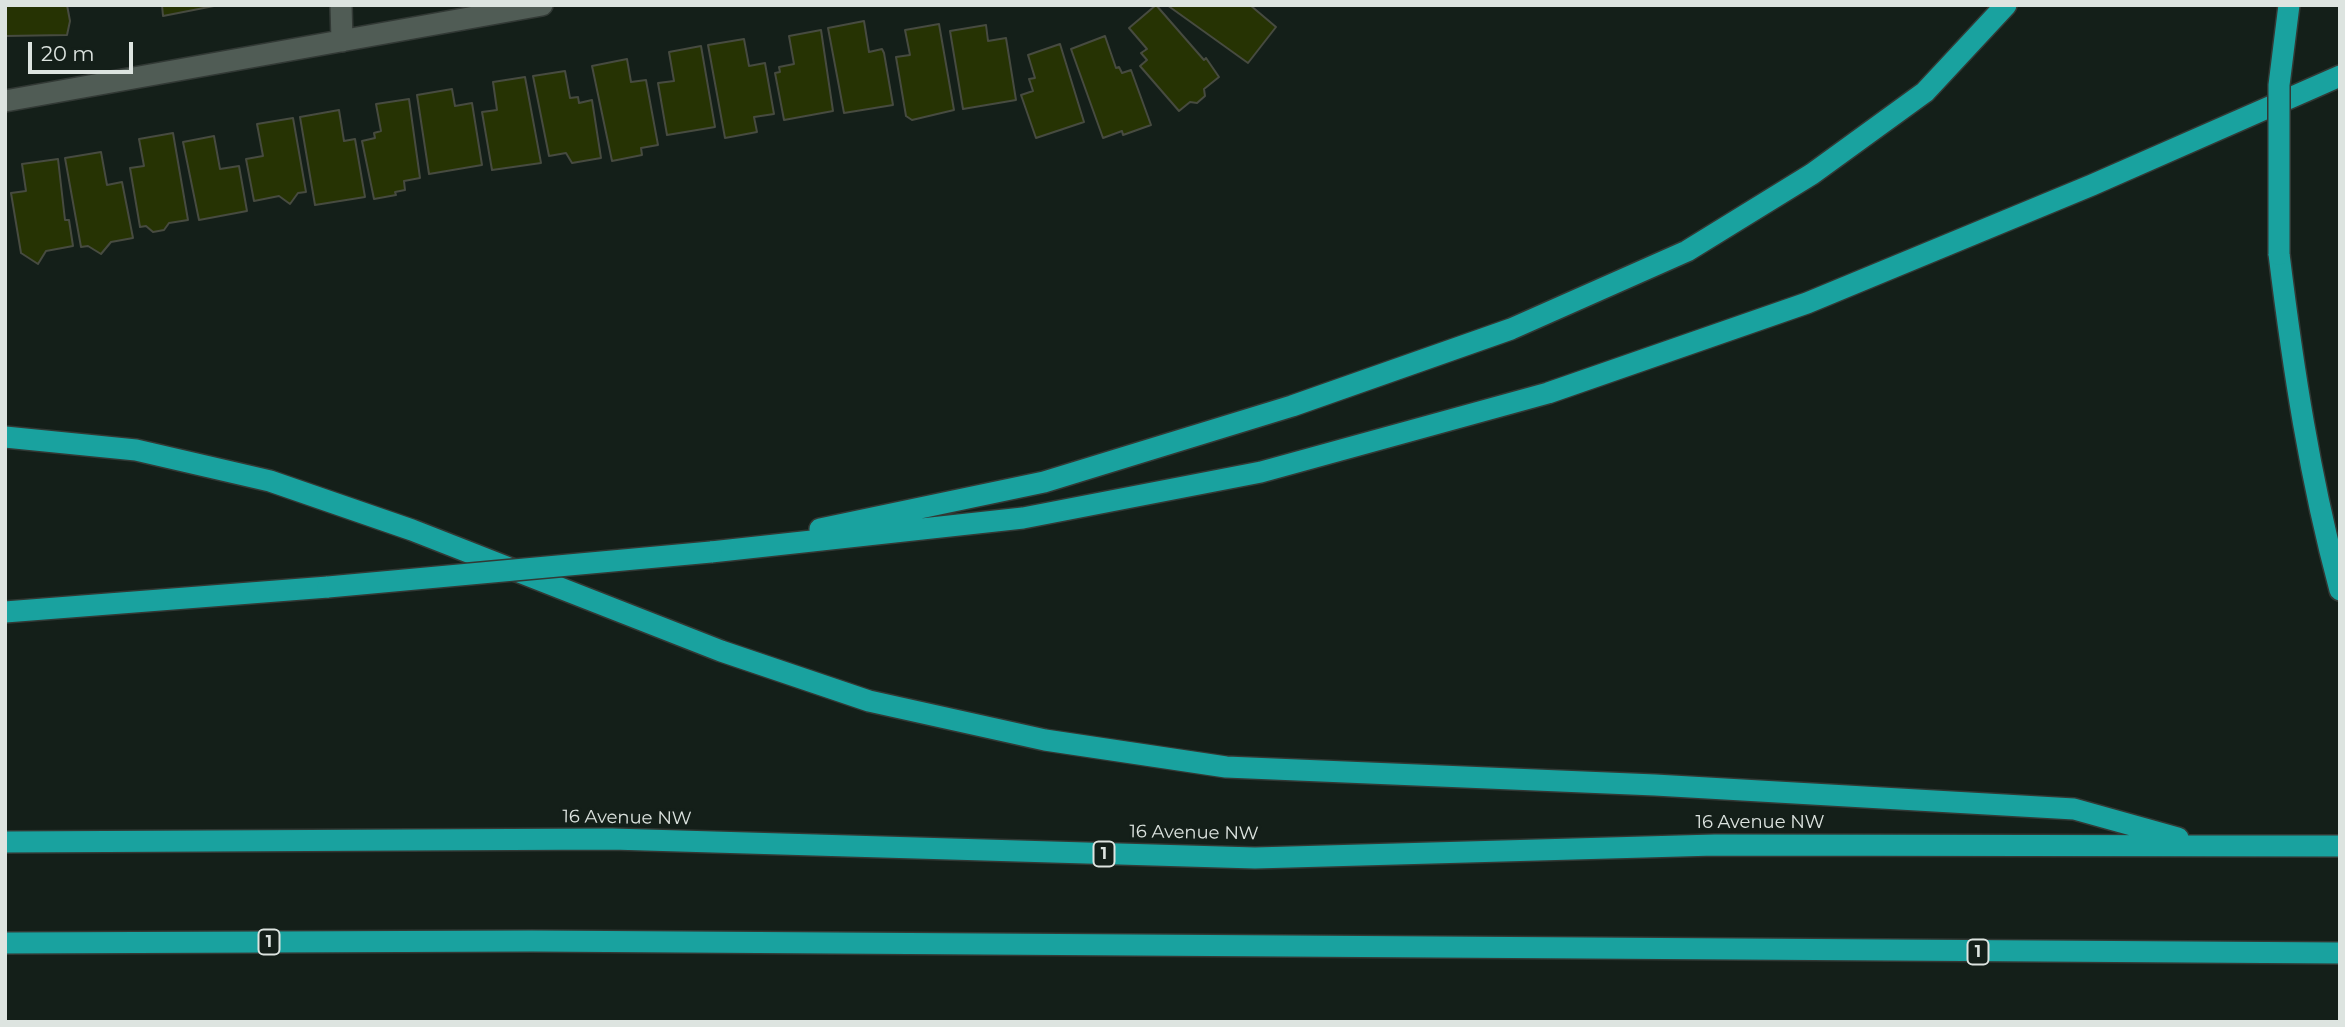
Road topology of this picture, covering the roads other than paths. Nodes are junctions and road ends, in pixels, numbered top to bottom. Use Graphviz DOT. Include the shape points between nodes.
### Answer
graph roads {
  1 [pos="341,5"];
  2 [pos="542,5"];
  3 [pos="2006,5"];
  4 [pos="2288,5"];
  5 [pos="342,41"];
  6 [pos="2340,76"];
  7 [pos="5,101"];
  8 [pos="5,437"];
  9 [pos="711,552"];
  10 [pos="2340,590"];
  11 [pos="5,612"];
  12 [pos="5,842"];
  13 [pos="2203,845"];
  14 [pos="2340,846"];
  15 [pos="5,943"];
  16 [pos="2340,953"];
  1 -- 5 [label="street"];
  2 -- 5 [label="street"];
  3 -- 9 [label="highway" via="1925,92 1812,174 1687,251 1511,329 1292,406 1044,482"];
  4 -- 10 [label="highway, bridge" via="2279,85 2279,254 2291,357 2318,510"];
  5 -- 7 [label="street"];
  6 -- 9 [label="highway" via="1807,303 1548,393 1261,472 1023,518"];
  8 -- 13 [label="highway" via="136,450 270,481 412,530 721,651 869,701 1045,740 1226,766 2074,809"];
  9 -- 11 [label="highway, bridge"];
  12 -- 13 [label="highway, 16 Avenue NW / 1" via="612,839 1255,858 1715,845"];
  13 -- 14 [label="highway, 16 Avenue NW / 1"];
  15 -- 16 [label="highway, 1" via="532,941"];
}
